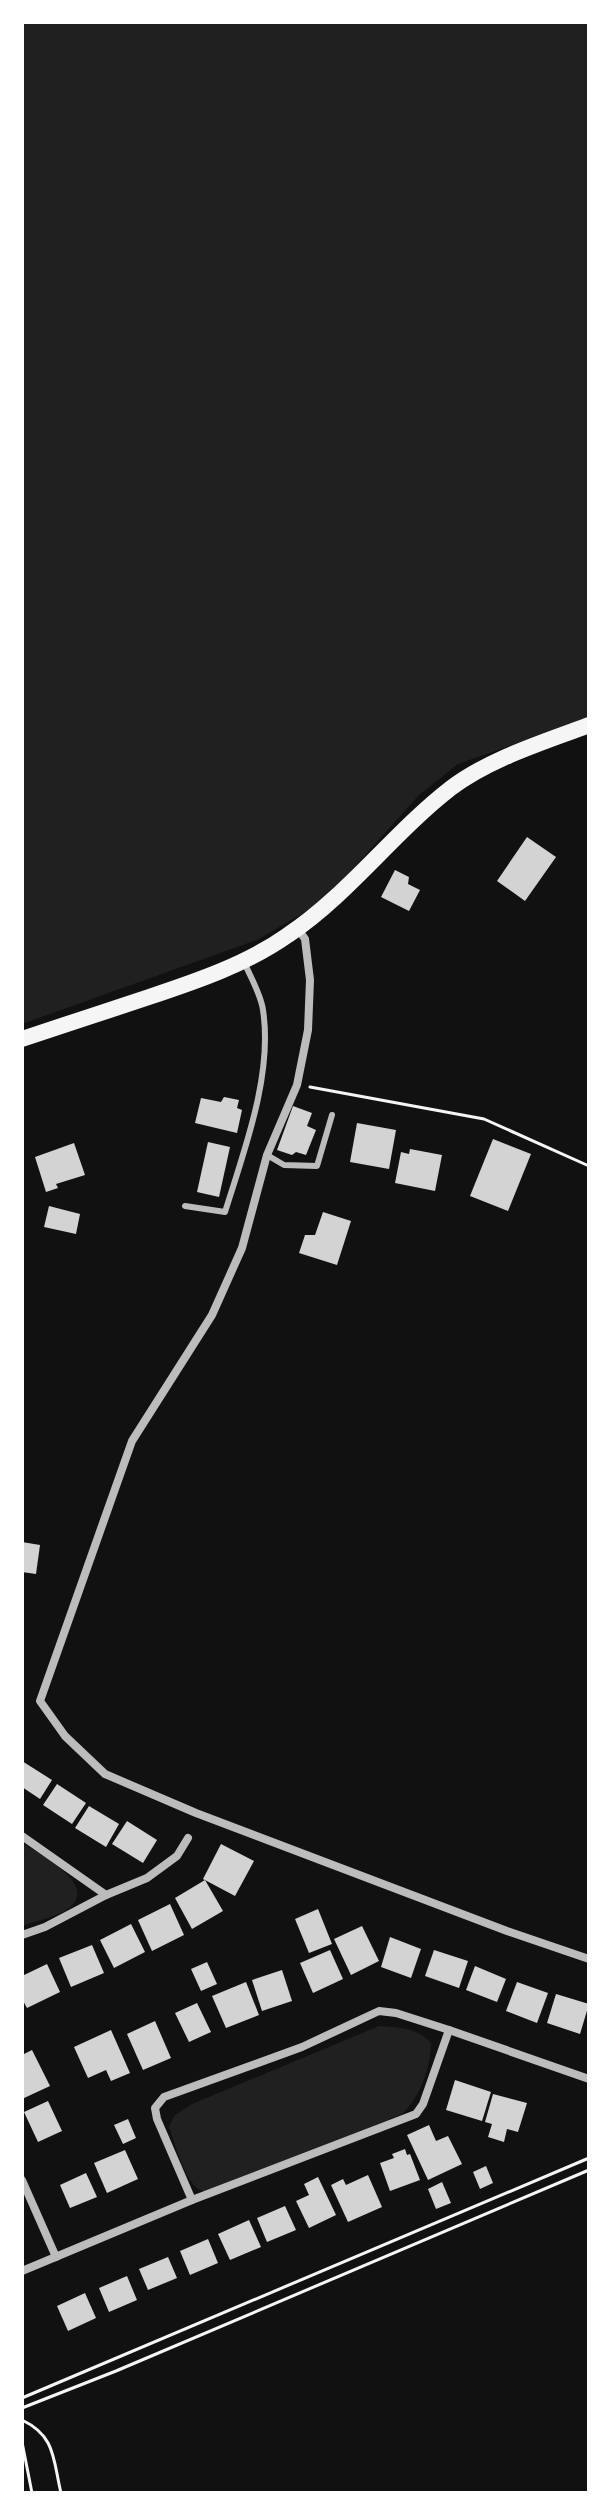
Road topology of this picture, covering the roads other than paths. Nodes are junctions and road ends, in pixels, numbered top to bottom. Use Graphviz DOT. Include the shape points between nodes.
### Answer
graph roads {
  1 [pos="589,725"];
  2 [pos="298,929"];
  3 [pos="244,960"];
  4 [pos="22,1039"];
  5 [pos="332,1115"];
  6 [pos="267,1155"];
  7 [pos="185,1206"];
  8 [pos="22,1836"];
  9 [pos="188,1838"];
  10 [pos="106,1895"];
  11 [pos="22,1935"];
  12 [pos="589,1959"];
  13 [pos="449,2030"];
  14 [pos="589,2079"];
  15 [pos="22,2180"];
  16 [pos="192,2200"];
  17 [pos="56,2257"];
  18 [pos="22,2271"];
  1 -- 2 [label="main road" via="496,761 453,787"];
  2 -- 3 [label="main road"];
  2 -- 6 [label="street" via="305,939 310,980 308,1030 297,1085"];
  3 -- 4 [label="main road"];
  3 -- 7 [label="lane" via="263,1009 263,1069 247,1142 225,1212"];
  5 -- 6 [label="lane" via="317,1166 284,1165"];
  6 -- 12 [label="street" via="242,1248 212,1315 132,1441 40,1701 65,1736 105,1774"];
  8 -- 10 [label="street"];
  9 -- 10 [label="street" via="164,1867"];
  10 -- 11 [label="street"];
  13 -- 14 [label="street"];
  13 -- 16 [label="street" via="416,2114"];
  13 -- 16 [label="street" via="379,2011 302,2047 164,2097 155,2108 157,2119"];
  15 -- 17 [label="street"];
  16 -- 17 [label="street"];
  17 -- 18 [label="street"];
}
